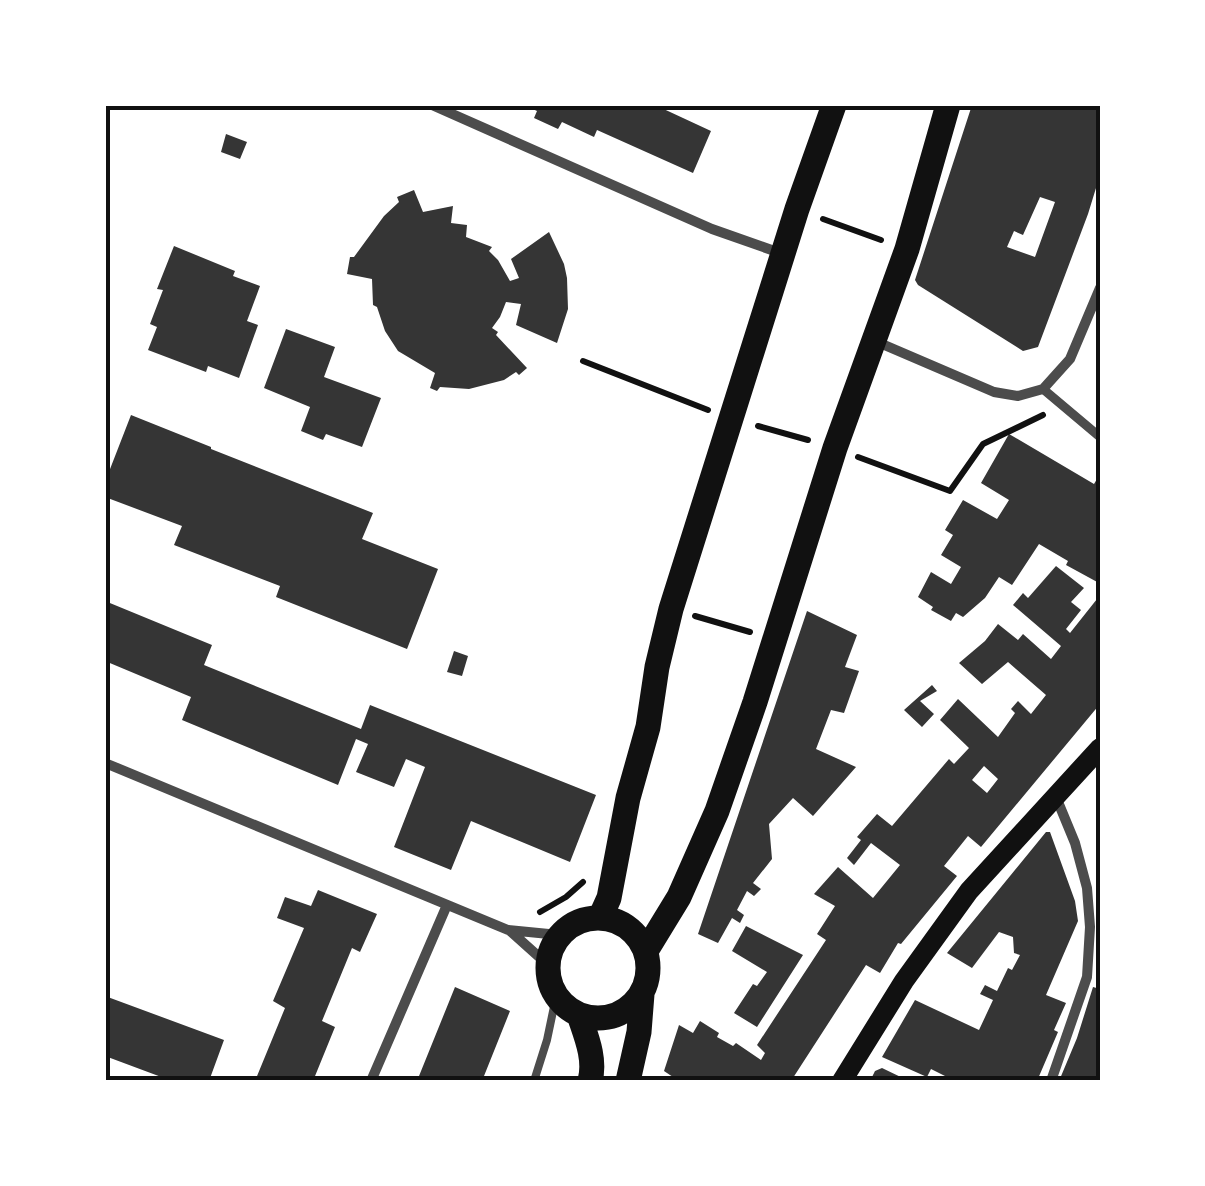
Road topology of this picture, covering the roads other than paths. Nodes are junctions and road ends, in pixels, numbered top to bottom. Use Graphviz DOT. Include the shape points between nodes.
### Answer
graph roads {
  1 [pos="432,105"];
  2 [pos="834,105"];
  3 [pos="948,105"];
  4 [pos="784,255"];
  5 [pos="1100,288"];
  6 [pos="875,342"];
  7 [pos="1043,390"];
  8 [pos="1100,437"];
  9 [pos="1100,748"];
  10 [pos="105,763"];
  11 [pos="1056,798"];
  12 [pos="447,905"];
  13 [pos="600,918"];
  14 [pos="508,930"];
  15 [pos="560,936"];
  16 [pos="646,951"];
  17 [pos="547,964"];
  18 [pos="1087,977"];
  19 [pos="1100,981"];
  20 [pos="642,994"];
  21 [pos="556,996"];
  22 [pos="578,1016"];
  23 [pos="371,1081"];
  24 [pos="534,1081"];
  25 [pos="590,1081"];
  26 [pos="628,1081"];
  27 [pos="842,1081"];
  28 [pos="1051,1081"];
  1 -- 4 [label="street"];
  2 -- 4 [label="main road"];
  3 -- 6 [label="main road"];
  4 -- 13 [label="main road" via="670,609"];
  5 -- 7 [label="street" via="1070,359"];
  6 -- 7 [label="street" via="994,392"];
  6 -- 16 [label="main road" via="716,811"];
  7 -- 8 [label="street"];
  9 -- 11 [label="main road"];
  10 -- 12 [label="street"];
  11 -- 18 [label="street" via="1087,888"];
  11 -- 27 [label="main road" via="969,891"];
  12 -- 14 [label="street"];
  12 -- 23 [label="street"];
  13 -- 15 [label="main road"];
  13 -- 16 [label="main road" via="628,927"];
  14 -- 15 [label="street"];
  14 -- 17 [label="street"];
  15 -- 17 [label="main road"];
  16 -- 20 [label="main road"];
  17 -- 21 [label="main road"];
  18 -- 19 [label="lane"];
  18 -- 28 [label="street"];
  20 -- 22 [label="main road" via="622,1014"];
  20 -- 26 [label="main road"];
  21 -- 22 [label="main road"];
  21 -- 24 [label="lane"];
  22 -- 25 [label="main road" via="589,1043"];
}
